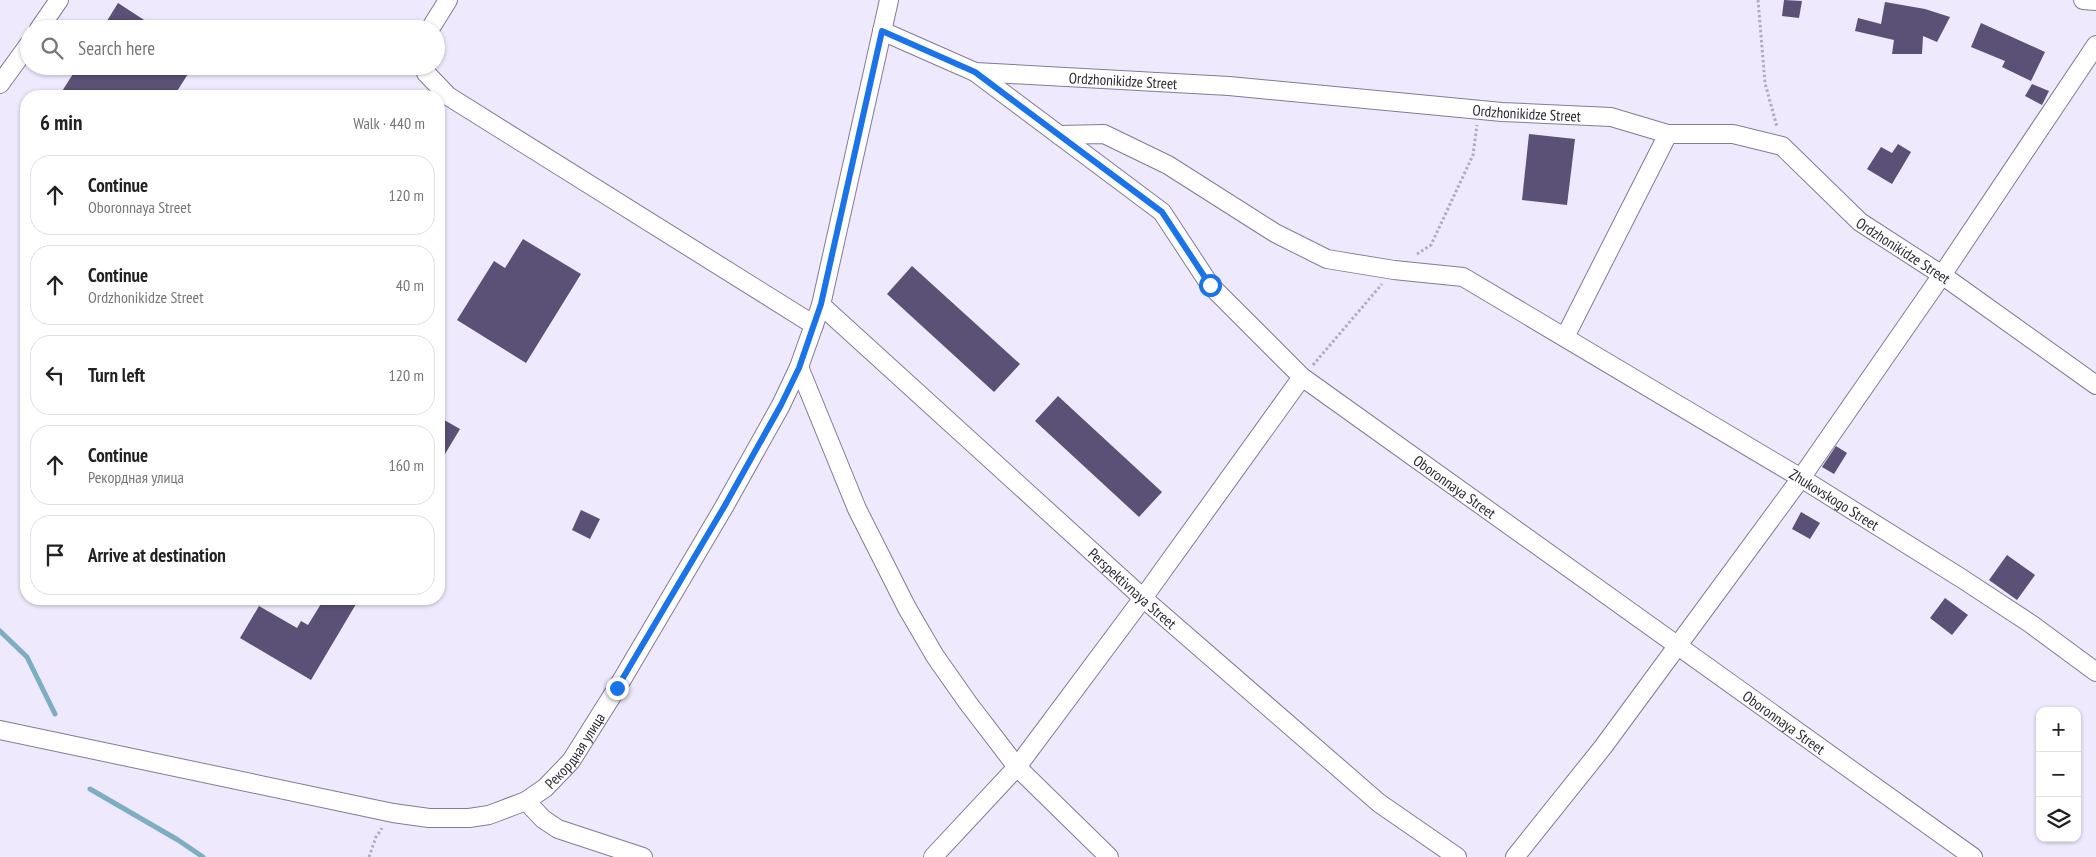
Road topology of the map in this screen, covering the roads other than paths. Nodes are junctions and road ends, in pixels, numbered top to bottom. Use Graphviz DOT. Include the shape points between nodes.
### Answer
graph roads {
  1 [pos="60,0"];
  2 [pos="448,0"];
  3 [pos="889,0"];
  4 [pos="2083,0"];
  5 [pos="2096,1"];
  6 [pos="46,20"];
  7 [pos="436,20"];
  8 [pos="882,31"];
  9 [pos="2096,45"];
  10 [pos="20,56"];
  11 [pos="975,72"];
  12 [pos="428,75"];
  13 [pos="0,84"];
  14 [pos="442,90"];
  15 [pos="445,93"];
  16 [pos="1668,134"];
  17 [pos="1059,135"];
  18 [pos="1942,274"];
  19 [pos="821,304"];
  20 [pos="814,325"];
  21 [pos="1565,337"];
  22 [pos="799,368"];
  23 [pos="1302,376"];
  24 [pos="2096,385"];
  25 [pos="1801,478"];
  26 [pos="1143,598"];
  27 [pos="1678,646"];
  28 [pos="2096,672"];
  29 [pos="0,730"];
  30 [pos="1017,767"];
  31 [pos="526,801"];
  32 [pos="643,857"];
  33 [pos="933,857"];
  34 [pos="1109,857"];
  35 [pos="1458,857"];
  36 [pos="1515,857"];
  37 [pos="1973,857"];
  1 -- 6 [label="street"];
  2 -- 7 [label="street"];
  3 -- 8 [label="street, Рекордная улица"];
  4 -- 5 [label="street"];
  8 -- 11 [label="street, Ordzhonikidze Street"];
  8 -- 19 [label="street, Рекордная улица"];
  9 -- 18 [label="street"];
  10 -- 13 [label="street"];
  11 -- 16 [label="street, Ordzhonikidze Street" via="1229,86 1479,110 1610,117"];
  11 -- 17 [label="street, Oboronnaya Street"];
  12 -- 14 [label="street"];
  15 -- 20 [label="street"];
  16 -- 18 [label="street, Ordzhonikidze Street" via="1733,134 1782,146 1860,222"];
  16 -- 21 [label="street"];
  17 -- 21 [label="street, Zhukovskogo Street" via="1104,134 1168,165 1275,233 1327,259 1464,277"];
  17 -- 23 [label="street, Oboronnaya Street" via="1162,212 1210,285"];
  18 -- 24 [label="street, Ordzhonikidze Street"];
  18 -- 25 [label="street"];
  19 -- 20 [label="street, Рекордная улица"];
  19 -- 26 [label="street, Perspektivnaya Street"];
  20 -- 22 [label="street, Рекордная улица"];
  21 -- 25 [label="street, Zhukovskogo Street"];
  22 -- 30 [label="street" via="857,509 907,608 935,656"];
  22 -- 31 [label="street, Рекордная улица" via="719,516 571,762 546,788"];
  23 -- 26 [label="street"];
  23 -- 27 [label="street, Oboronnaya Street"];
  25 -- 27 [label="street"];
  25 -- 28 [label="street, Zhukovskogo Street" via="2031,624"];
  26 -- 30 [label="street"];
  26 -- 35 [label="street, Perspektivnaya Street" via="1379,803"];
  27 -- 36 [label="street" via="1603,748"];
  27 -- 37 [label="street, Oboronnaya Street"];
  29 -- 31 [label="street, Рекордная улица" via="429,818 489,815"];
  30 -- 33 [label="street"];
  30 -- 34 [label="street"];
  31 -- 32 [label="street" via="558,829"];
}
